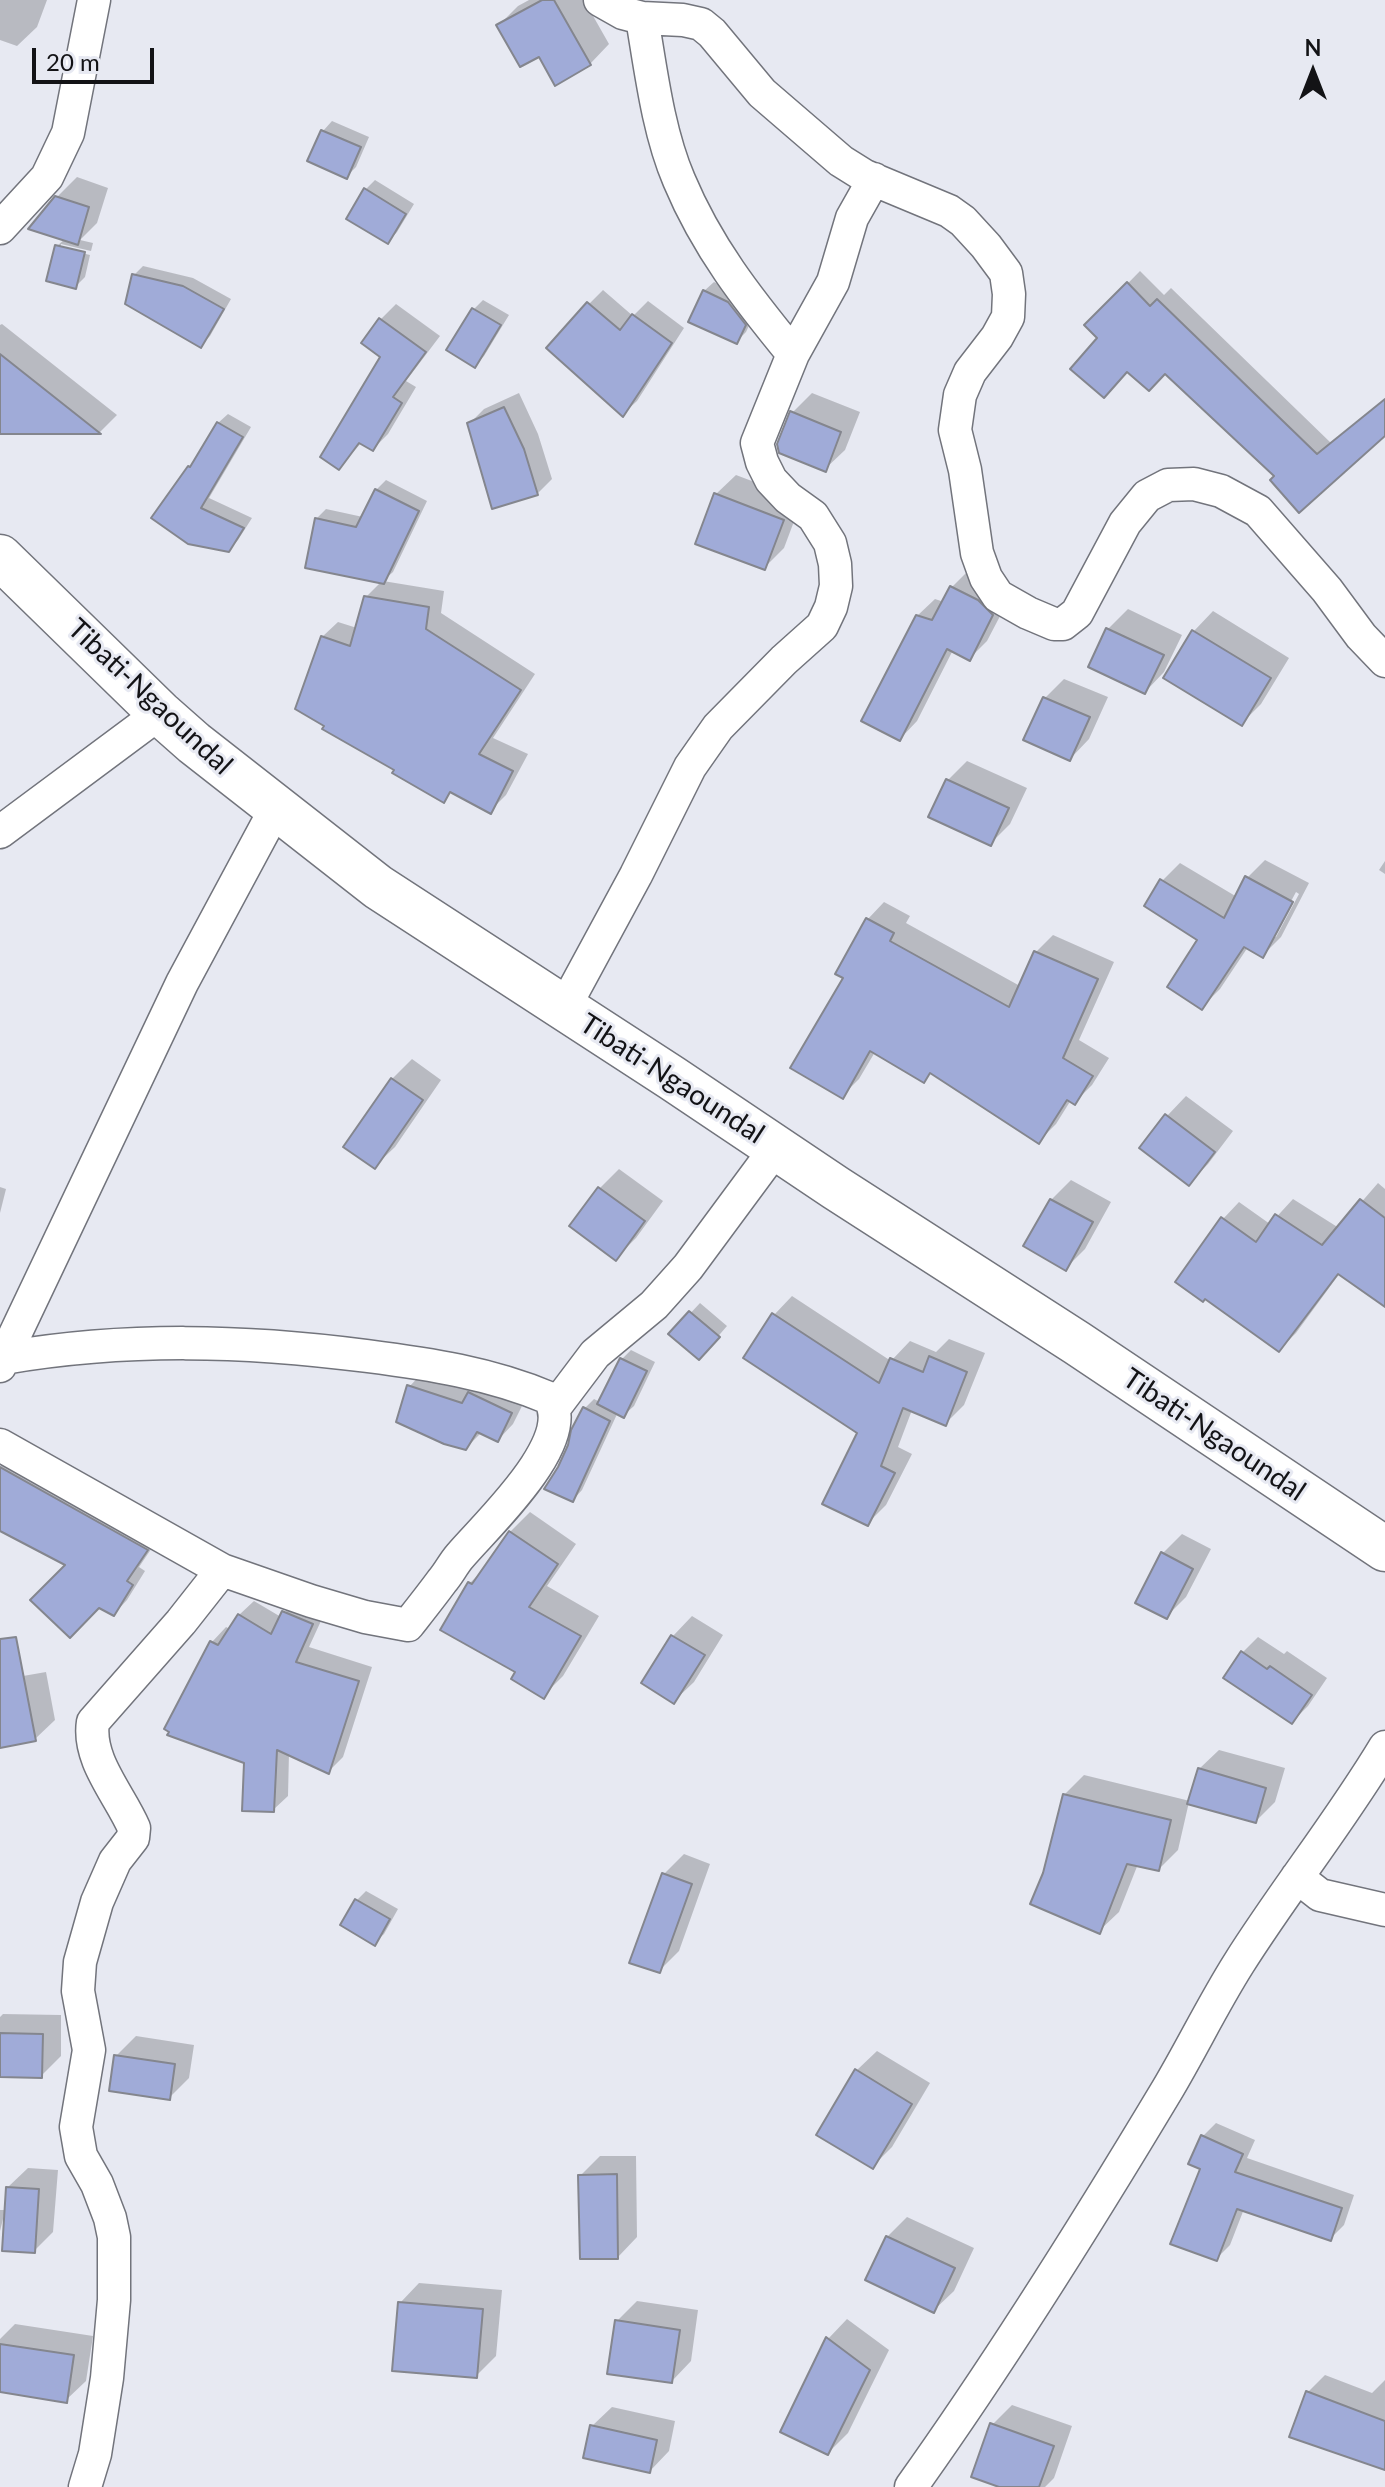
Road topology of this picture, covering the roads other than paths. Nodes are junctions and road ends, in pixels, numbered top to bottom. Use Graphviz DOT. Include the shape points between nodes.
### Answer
graph roads {
  1 [pos="94,0"];
  2 [pos="600,0"];
  3 [pos="642,18"];
  4 [pos="874,179"];
  5 [pos="0,228"];
  6 [pos="793,354"];
  7 [pos="0,557"];
  8 [pos="1385,661"];
  9 [pos="160,713"];
  10 [pos="276,808"];
  11 [pos="0,832"];
  12 [pos="564,1008"];
  13 [pos="776,1148"];
  14 [pos="2,1362"];
  15 [pos="555,1407"];
  16 [pos="0,1445"];
  17 [pos="1385,1549"];
  18 [pos="222,1570"];
  19 [pos="1385,1747"];
  20 [pos="1297,1877"];
  21 [pos="1385,1910"];
  22 [pos="85,2487"];
  23 [pos="911,2487"];
  1 -- 5 [label="street" via="68,133 47,177"];
  2 -- 3 [label="street"];
  3 -- 4 [label="street" via="701,24 762,93 841,161"];
  3 -- 6 [label="street" via="655,98 678,177 726,269"];
  4 -- 6 [label="street" via="852,218 833,282"];
  4 -- 8 [label="street" via="949,211 1006,273 1008,317 970,372 955,430 977,553 998,596 1063,624 1077,613 1125,523 1147,496 1168,485 1194,484 1221,491 1258,511"];
  6 -- 12 [label="street" via="757,443 771,480 813,516 830,543 836,586 831,607 822,626 718,727 690,767"];
  7 -- 9 [label="highway, Tibati-Ngaoundal"];
  9 -- 10 [label="highway, Tibati-Ngaoundal"];
  9 -- 11 [label="street"];
  10 -- 12 [label="highway, Tibati-Ngaoundal" via="378,887"];
  10 -- 14 [label="street" via="182,983"];
  12 -- 13 [label="highway, Tibati-Ngaoundal"];
  13 -- 15 [label="street" via="688,1267 654,1305 595,1354"];
  13 -- 17 [label="highway, Tibati-Ngaoundal"];
  14 -- 15 [label="street" via="63,1348 206,1342 296,1347 485,1375 549,1398"];
  15 -- 18 [label="street" via="554,1430 534,1470 408,1625 365,1617"];
  16 -- 18 [label="street"];
  18 -- 22 [label="street" via="93,1722 91,1734 134,1828 97,1902 80,1962 78,1991 89,2050 76,2127 81,2156 97,2184 114,2237 107,2378"];
  19 -- 20 [label="street"];
  20 -- 21 [label="street" via="1320,1895"];
  20 -- 23 [label="street" via="1237,1965 1044,2290"];
}
